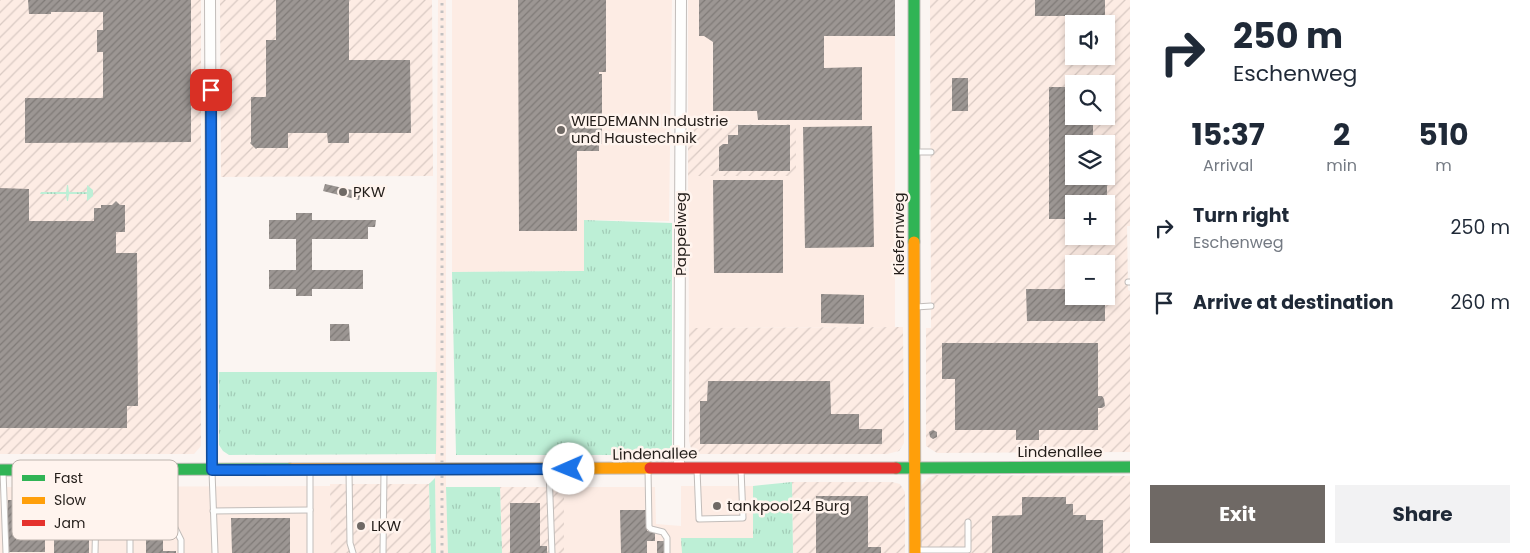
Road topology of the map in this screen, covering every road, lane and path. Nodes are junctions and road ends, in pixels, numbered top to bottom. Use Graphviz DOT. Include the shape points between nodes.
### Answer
graph roads {
  1 [pos="210,0"];
  2 [pos="681,0"];
  3 [pos="914,0"];
  4 [pos="914,152"];
  5 [pos="931,152"];
  6 [pos="931,306"];
  7 [pos="914,307"];
  8 [pos="915,467"];
  9 [pos="1130,467"];
  10 [pos="680,468"];
  11 [pos="698,468"];
  12 [pos="741,468"];
  13 [pos="310,469"];
  14 [pos="349,469"];
  15 [pos="384,469"];
  16 [pos="648,469"];
  17 [pos="1,470"];
  18 [pos="178,470"];
  19 [pos="212,470"];
  20 [pos="549,470"];
  21 [pos="310,510"];
  22 [pos="212,511"];
  23 [pos="968,522"];
  24 [pos="178,534"];
  25 [pos="95,540"];
  26 [pos="130,540"];
  27 [pos="915,551"];
  28 [pos="6,553"];
  29 [pos="95,553"];
  30 [pos="130,553"];
  31 [pos="181,553"];
  32 [pos="215,553"];
  33 [pos="310,553"];
  34 [pos="353,553"];
  35 [pos="383,553"];
  36 [pos="552,553"];
  37 [pos="667,553"];
  1 -- 19 [label="street"];
  2 -- 10 [label="street, Pappelweg"];
  3 -- 4 [label="street, Kiefernweg"];
  4 -- 5 [label="lane"];
  4 -- 7 [label="street, Kiefernweg"];
  6 -- 7 [label="lane"];
  7 -- 8 [label="street, Kiefernweg"];
  8 -- 9 [label="street, Lindenallee"];
  8 -- 12 [label="street, Lindenallee"];
  8 -- 27 [label="street, Kiefernweg"];
  10 -- 11 [label="street, Lindenallee"];
  10 -- 16 [label="street, Lindenallee"];
  11 -- 12 [label="street, Lindenallee"];
  11 -- 12 [label="lane" via="699,519 743,518"];
  13 -- 14 [label="street, Lindenallee"];
  13 -- 19 [label="street, Lindenallee"];
  13 -- 21 [label="lane"];
  14 -- 15 [label="street, Lindenallee"];
  14 -- 34 [label="lane" via="350,543"];
  15 -- 20 [label="street, Lindenallee"];
  15 -- 35 [label="lane"];
  16 -- 20 [label="street, Lindenallee"];
  16 -- 37 [label="lane" via="649,527 663,532 667,538"];
  17 -- 28 [label="lane"];
  18 -- 19 [label="street, Lindenallee"];
  19 -- 22 [label="lane"];
  20 -- 36 [label="lane"];
  21 -- 22 [label="lane"];
  21 -- 33 [label="lane"];
  22 -- 32 [label="lane"];
  23 -- 27 [label="lane" via="968,550"];
  24 -- 31 [label="lane"];
  25 -- 29 [label="lane"];
  26 -- 30 [label="lane"];
}
